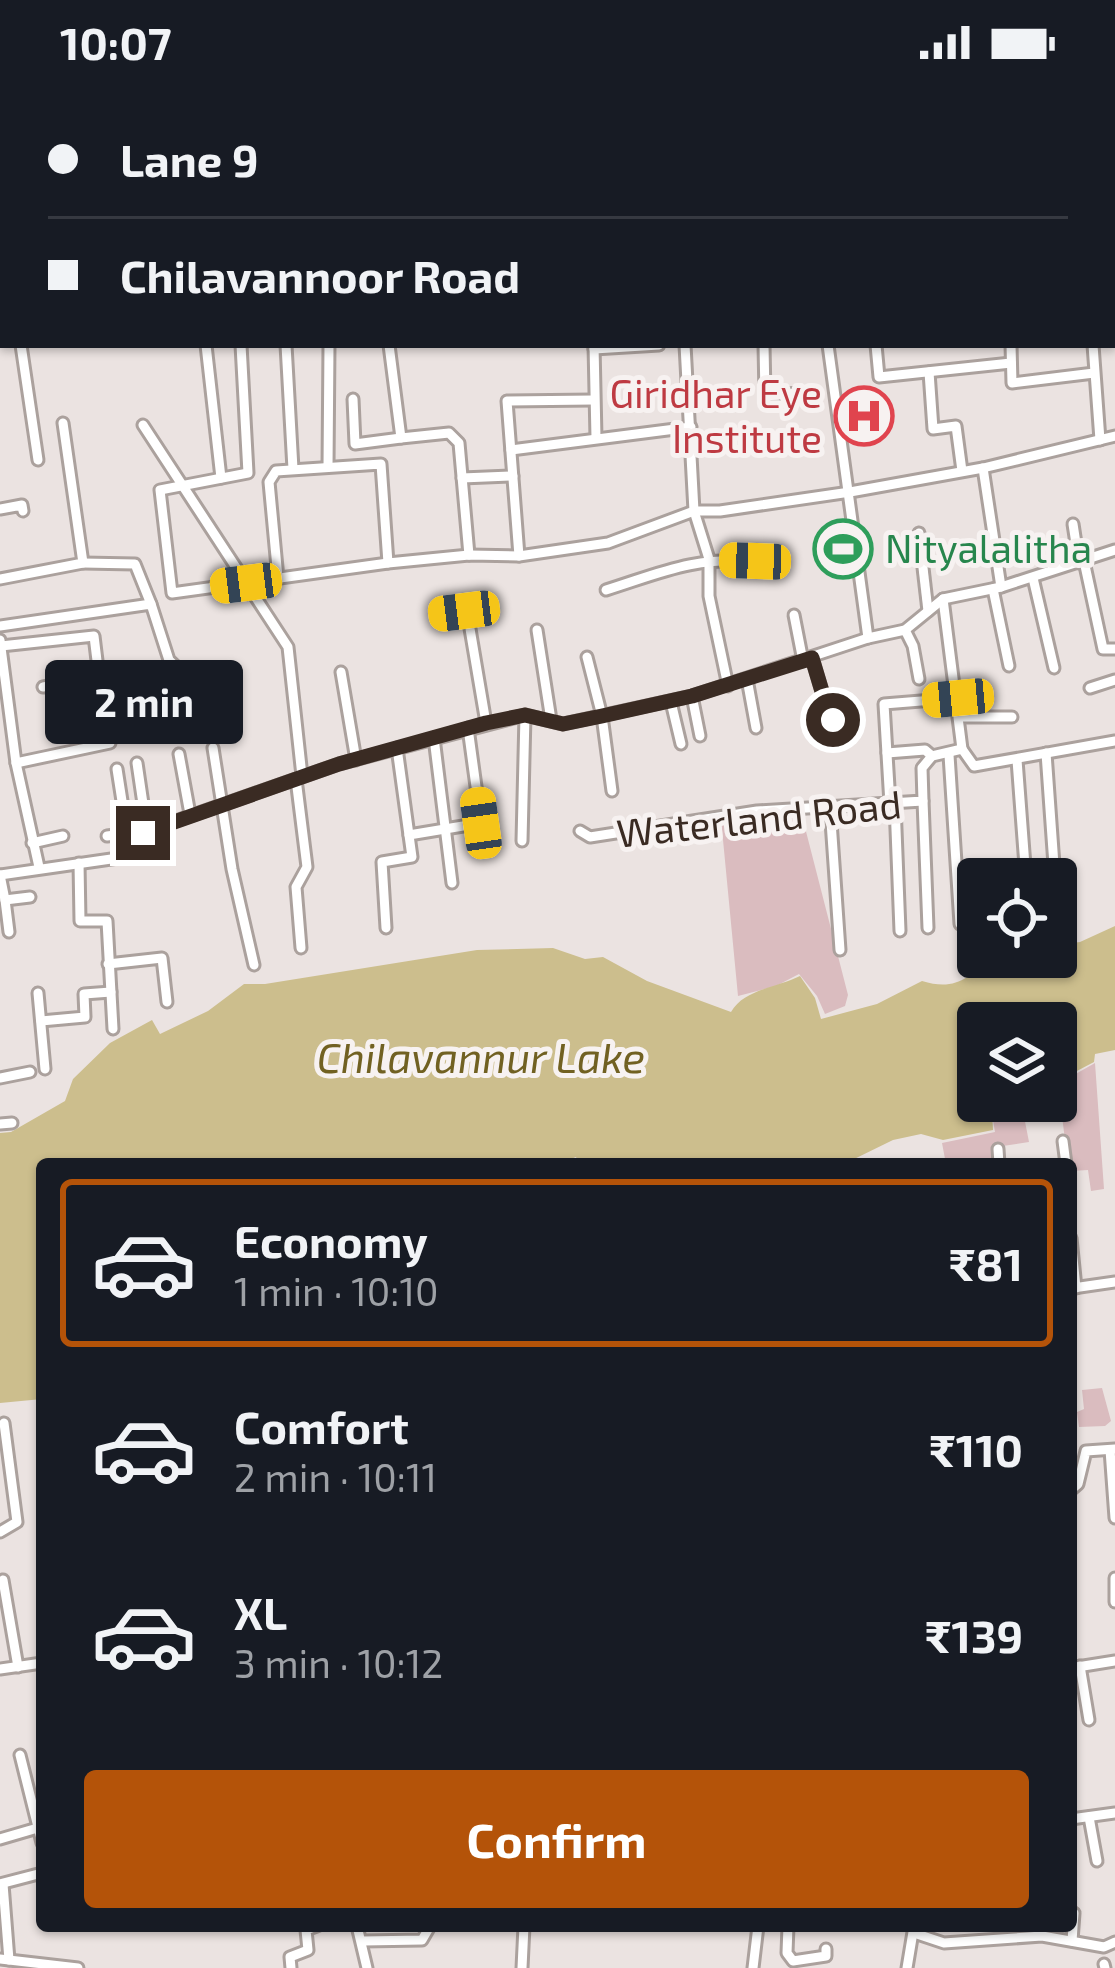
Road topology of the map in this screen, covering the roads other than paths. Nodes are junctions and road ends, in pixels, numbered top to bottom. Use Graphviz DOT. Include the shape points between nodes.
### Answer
graph roads {
  1 [pos="21,348"];
  2 [pos="206,348"];
  3 [pos="241,348"];
  4 [pos="286,348"];
  5 [pos="329,348"];
  6 [pos="389,348"];
  7 [pos="594,348"];
  8 [pos="685,348"];
  9 [pos="764,348"];
  10 [pos="828,348"];
  11 [pos="877,348"];
  12 [pos="1011,348"];
  13 [pos="1093,348"];
  14 [pos="1011,363"];
  15 [pos="929,372"];
  16 [pos="1094,373"];
  17 [pos="810,392"];
  18 [pos="353,399"];
  19 [pos="592,400"];
  20 [pos="63,423"];
  21 [pos="143,424"];
  22 [pos="692,427"];
  23 [pos="1115,436"];
  24 [pos="401,438"];
  25 [pos="596,438"];
  26 [pos="1100,440"];
  27 [pos="511,450"];
  28 [pos="38,460"];
  29 [pos="328,467"];
  30 [pos="983,468"];
  31 [pos="293,469"];
  32 [pos="962,471"];
  33 [pos="512,476"];
  34 [pos="220,478"];
  35 [pos="462,478"];
  36 [pos="184,485"];
  37 [pos="850,492"];
  38 [pos="0,509"];
  39 [pos="23,511"];
  40 [pos="694,511"];
  41 [pos="1073,524"];
  42 [pos="920,533"];
  43 [pos="1115,550"];
  44 [pos="469,555"];
  45 [pos="519,556"];
  46 [pos="709,559"];
  47 [pos="97,561"];
  48 [pos="755,561"];
  49 [pos="1082,562"];
  50 [pos="83,563"];
  51 [pos="388,563"];
  52 [pos="278,578"];
  53 [pos="1033,578"];
  54 [pos="0,579"];
  55 [pos="246,583"];
  56 [pos="997,588"];
  57 [pos="606,590"];
  58 [pos="943,599"];
  59 [pos="151,604"];
  60 [pos="928,611"];
  61 [pos="438,615"];
  62 [pos="794,615"];
  63 [pos="0,626"];
  64 [pos="537,630"];
  65 [pos="905,630"];
  66 [pos="868,638"];
  67 [pos="0,643"];
  68 [pos="1115,649"];
  69 [pos="587,657"];
  70 [pos="807,660"];
  71 [pos="1009,666"];
  72 [pos="1054,668"];
  73 [pos="340,672"];
  74 [pos="748,680"];
  75 [pos="919,680"];
  76 [pos="1115,680"];
  77 [pos="191,681"];
  78 [pos="728,686"];
  79 [pos="44,687"];
  80 [pos="1090,688"];
  81 [pos="692,696"];
  82 [pos="958,698"];
  83 [pos="671,702"];
  84 [pos="525,715"];
  85 [pos="602,716"];
  86 [pos="960,717"];
  87 [pos="1012,717"];
  88 [pos="551,720"];
  89 [pos="833,720"];
  90 [pos="486,723"];
  91 [pos="468,728"];
  92 [pos="756,728"];
  93 [pos="700,736"];
  94 [pos="434,738"];
  95 [pos="1115,741"];
  96 [pos="110,742"];
  97 [pos="681,744"];
  98 [pos="213,748"];
  99 [pos="398,748"];
  100 [pos="962,748"];
  101 [pos="886,753"];
  102 [pos="1046,753"];
  103 [pos="179,754"];
  104 [pos="949,754"];
  105 [pos="932,756"];
  106 [pos="356,760"];
  107 [pos="1017,760"];
  108 [pos="16,763"];
  109 [pos="137,763"];
  110 [pos="117,770"];
  111 [pos="299,778"];
  112 [pos="611,791"];
  113 [pos="923,801"];
  114 [pos="223,804"];
  115 [pos="892,804"];
  116 [pos="830,807"];
  117 [pos="190,814"];
  118 [pos="446,829"];
  119 [pos="580,831"];
  120 [pos="145,832"];
  121 [pos="127,833"];
  122 [pos="63,836"];
  123 [pos="107,836"];
  124 [pos="410,836"];
  125 [pos="522,841"];
  126 [pos="32,843"];
  127 [pos="1024,858"];
  128 [pos="1054,858"];
  129 [pos="79,863"];
  130 [pos="39,867"];
  131 [pos="0,875"];
  132 [pos="957,878"];
  133 [pos="452,883"];
  134 [pos="29,897"];
  135 [pos="5,900"];
  136 [pos="386,928"];
  137 [pos="928,928"];
  138 [pos="900,931"];
  139 [pos="10,932"];
  140 [pos="301,948"];
  141 [pos="840,950"];
  142 [pos="108,964"];
  143 [pos="254,965"];
  144 [pos="111,992"];
  145 [pos="38,993"];
  146 [pos="166,1002"];
  147 [pos="40,1021"];
  148 [pos="113,1029"];
  149 [pos="45,1069"];
  150 [pos="30,1072"];
  151 [pos="0,1078"];
  152 [pos="1063,1141"];
  153 [pos="998,1149"];
  154 [pos="999,1158"];
  155 [pos="1065,1158"];
  156 [pos="1115,1282"];
  157 [pos="1077,1287"];
  158 [pos="4,1423"];
  159 [pos="1112,1450"];
  160 [pos="1077,1485"];
  161 [pos="1115,1518"];
  162 [pos="0,1532"];
  163 [pos="1115,1578"];
  164 [pos="3,1580"];
  165 [pos="1115,1602"];
  166 [pos="1115,1660"];
  167 [pos="36,1664"];
  168 [pos="18,1667"];
  169 [pos="1077,1667"];
  170 [pos="0,1669"];
  171 [pos="1077,1675"];
  172 [pos="1089,1720"];
  173 [pos="20,1755"];
  174 [pos="36,1813"];
  175 [pos="1115,1814"];
  176 [pos="1089,1816"];
  177 [pos="1077,1818"];
  178 [pos="36,1828"];
  179 [pos="0,1838"];
  180 [pos="1097,1861"];
  181 [pos="36,1875"];
  182 [pos="2,1884"];
  183 [pos="306,1932"];
  184 [pos="359,1932"];
  185 [pos="427,1932"];
  186 [pos="524,1932"];
  187 [pos="757,1932"];
  188 [pos="788,1932"];
  189 [pos="913,1932"];
  190 [pos="921,1932"];
  191 [pos="1073,1932"];
  192 [pos="363,1941"];
  193 [pos="1072,1941"];
  194 [pos="1115,1942"];
  195 [pos="826,1949"];
  196 [pos="4,1960"];
  197 [pos="78,1968"];
  198 [pos="290,1968"];
  199 [pos="367,1968"];
  200 [pos="522,1968"];
  201 [pos="753,1968"];
  202 [pos="907,1968"];
  1 -- 28 [label="street"];
  2 -- 34 [label="street"];
  3 -- 34 [label="street" via="248,473"];
  4 -- 31 [label="street"];
  5 -- 29 [label="street"];
  6 -- 24 [label="street"];
  7 -- 19 [label="street"];
  8 -- 22 [label="street"];
  9 -- 17 [label="street" via="765,396"];
  10 -- 37 [label="street"];
  11 -- 15 [label="street" via="879,377"];
  12 -- 14 [label="street"];
  13 -- 16 [label="street"];
  14 -- 15 [label="street"];
  14 -- 16 [label="street" via="1012,383"];
  15 -- 32 [label="street" via="933,430 956,426"];
  16 -- 26 [label="street"];
  18 -- 24 [label="street" via="355,444"];
  19 -- 25 [label="street"];
  19 -- 27 [label="street" via="507,401"];
  20 -- 50 [label="street"];
  21 -- 36 [label="street"];
  22 -- 25 [label="street"];
  22 -- 40 [label="street"];
  23 -- 26 [label="street"];
  24 -- 35 [label="street" via="456,436"];
  25 -- 27 [label="street"];
  26 -- 30 [label="street"];
  27 -- 33 [label="street"];
  29 -- 31 [label="street"];
  29 -- 51 [label="street" via="381,464"];
  30 -- 32 [label="street"];
  30 -- 56 [label="street"];
  31 -- 52 [label="street" via="276,471 269,482"];
  32 -- 37 [label="street"];
  33 -- 35 [label="street"];
  33 -- 45 [label="street"];
  34 -- 36 [label="street"];
  35 -- 44 [label="street"];
  36 -- 55 [label="street"];
  36 -- 55 [label="street" via="160,490 172,592"];
  37 -- 40 [label="street"];
  37 -- 66 [label="street"];
  38 -- 39 [label="street"];
  40 -- 45 [label="street" via="608,543"];
  40 -- 46 [label="street"];
  41 -- 49 [label="street"];
  42 -- 60 [label="street"];
  43 -- 49 [label="street"];
  44 -- 45 [label="street"];
  44 -- 51 [label="street"];
  46 -- 48 [label="street"];
  46 -- 57 [label="street"];
  46 -- 78 [label="street"];
  47 -- 50 [label="street"];
  49 -- 53 [label="street"];
  49 -- 68 [label="street" via="1103,649"];
  50 -- 54 [label="street"];
  50 -- 59 [label="street" via="135,564"];
  51 -- 52 [label="street"];
  52 -- 55 [label="street"];
  53 -- 56 [label="street"];
  53 -- 72 [label="street"];
  55 -- 111 [label="street" via="291,656"];
  56 -- 58 [label="street"];
  56 -- 71 [label="street"];
  58 -- 60 [label="street"];
  58 -- 82 [label="street"];
  59 -- 63 [label="street"];
  59 -- 77 [label="street" via="170,660"];
  60 -- 65 [label="street"];
  61 -- 90 [label="street" via="468,617"];
  62 -- 70 [label="street"];
  64 -- 88 [label="street"];
  65 -- 66 [label="street"];
  65 -- 75 [label="street"];
  66 -- 70 [label="street"];
  67 -- 79 [label="street" via="94,636 99,676"];
  67 -- 108 [label="street"];
  69 -- 85 [label="street"];
  70 -- 74 [label="street"];
  70 -- 89 [label="street"];
  73 -- 106 [label="street"];
  74 -- 78 [label="street"];
  74 -- 92 [label="street"];
  76 -- 80 [label="street"];
  78 -- 81 [label="street"];
  81 -- 83 [label="street"];
  81 -- 93 [label="street"];
  82 -- 86 [label="street"];
  82 -- 101 [label="street" via="884,704"];
  83 -- 85 [label="street"];
  83 -- 97 [label="street"];
  84 -- 88 [label="street"];
  84 -- 90 [label="street"];
  84 -- 125 [label="street"];
  85 -- 88 [label="street"];
  85 -- 112 [label="street"];
  86 -- 87 [label="street"];
  86 -- 100 [label="street"];
  90 -- 91 [label="street"];
  91 -- 94 [label="street"];
  91 -- 118 [label="street" via="481,823"];
  94 -- 99 [label="street"];
  94 -- 118 [label="street"];
  95 -- 102 [label="street"];
  96 -- 108 [label="street"];
  98 -- 114 [label="street"];
  99 -- 106 [label="street"];
  99 -- 124 [label="street"];
  100 -- 104 [label="street, Waterland Road"];
  100 -- 107 [label="street" via="974,766"];
  101 -- 105 [label="street"];
  101 -- 115 [label="street"];
  102 -- 107 [label="street"];
  102 -- 128 [label="street"];
  103 -- 117 [label="street"];
  104 -- 105 [label="street, Waterland Road"];
  104 -- 132 [label="street"];
  105 -- 113 [label="street, Waterland Road" via="922,768"];
  106 -- 111 [label="street"];
  107 -- 127 [label="street"];
  108 -- 126 [label="street"];
  109 -- 120 [label="street"];
  110 -- 121 [label="street"];
  111 -- 114 [label="street"];
  111 -- 140 [label="street" via="307,867 296,887"];
  113 -- 115 [label="street, Waterland Road"];
  113 -- 137 [label="street"];
  114 -- 117 [label="street"];
  114 -- 143 [label="street"];
  115 -- 116 [label="street, Waterland Road"];
  115 -- 138 [label="street"];
  116 -- 119 [label="street, Waterland Road" via="590,837"];
  116 -- 141 [label="street"];
  117 -- 120 [label="street"];
  118 -- 124 [label="street"];
  118 -- 133 [label="street"];
  120 -- 121 [label="street"];
  120 -- 129 [label="street" via="125,857"];
  121 -- 123 [label="street"];
  122 -- 126 [label="street"];
  124 -- 136 [label="street" via="412,857 382,862"];
  126 -- 130 [label="street"];
  129 -- 130 [label="street"];
  129 -- 142 [label="street" via="80,921 107,921"];
  130 -- 131 [label="street"];
  131 -- 135 [label="street"];
  134 -- 135 [label="street"];
  135 -- 139 [label="street"];
  142 -- 144 [label="street"];
  142 -- 146 [label="street" via="162,958"];
  144 -- 147 [label="street" via="84,994 85,1017"];
  144 -- 148 [label="street"];
  145 -- 147 [label="street"];
  147 -- 149 [label="street"];
  150 -- 151 [label="street"];
  152 -- 155 [label="street"];
  153 -- 154 [label="street"];
  156 -- 157 [label="street"];
  158 -- 162 [label="street" via="17,1522"];
  159 -- 160 [label="street" via="1086,1451"];
  159 -- 161 [label="street"];
  163 -- 165 [label="street"];
  164 -- 168 [label="street"];
  166 -- 169 [label="street"];
  167 -- 168 [label="street"];
  168 -- 170 [label="street"];
  171 -- 172 [label="street"];
  173 -- 174 [label="street"];
  175 -- 176 [label="street"];
  176 -- 177 [label="street"];
  176 -- 180 [label="street"];
  178 -- 179 [label="street"];
  181 -- 182 [label="street"];
  182 -- 196 [label="street"];
  183 -- 198 [label="street" via="308,1950 290,1957"];
  184 -- 192 [label="street"];
  185 -- 192 [label="street" via="422,1940"];
  186 -- 200 [label="street"];
  187 -- 201 [label="street"];
  188 -- 195 [label="street" via="794,1961 826,1956"];
  189 -- 202 [label="street"];
  190 -- 193 [label="street" via="944,1942"];
  191 -- 193 [label="street"];
  192 -- 199 [label="street"];
  193 -- 194 [label="street"];
  196 -- 197 [label="street"];
}
